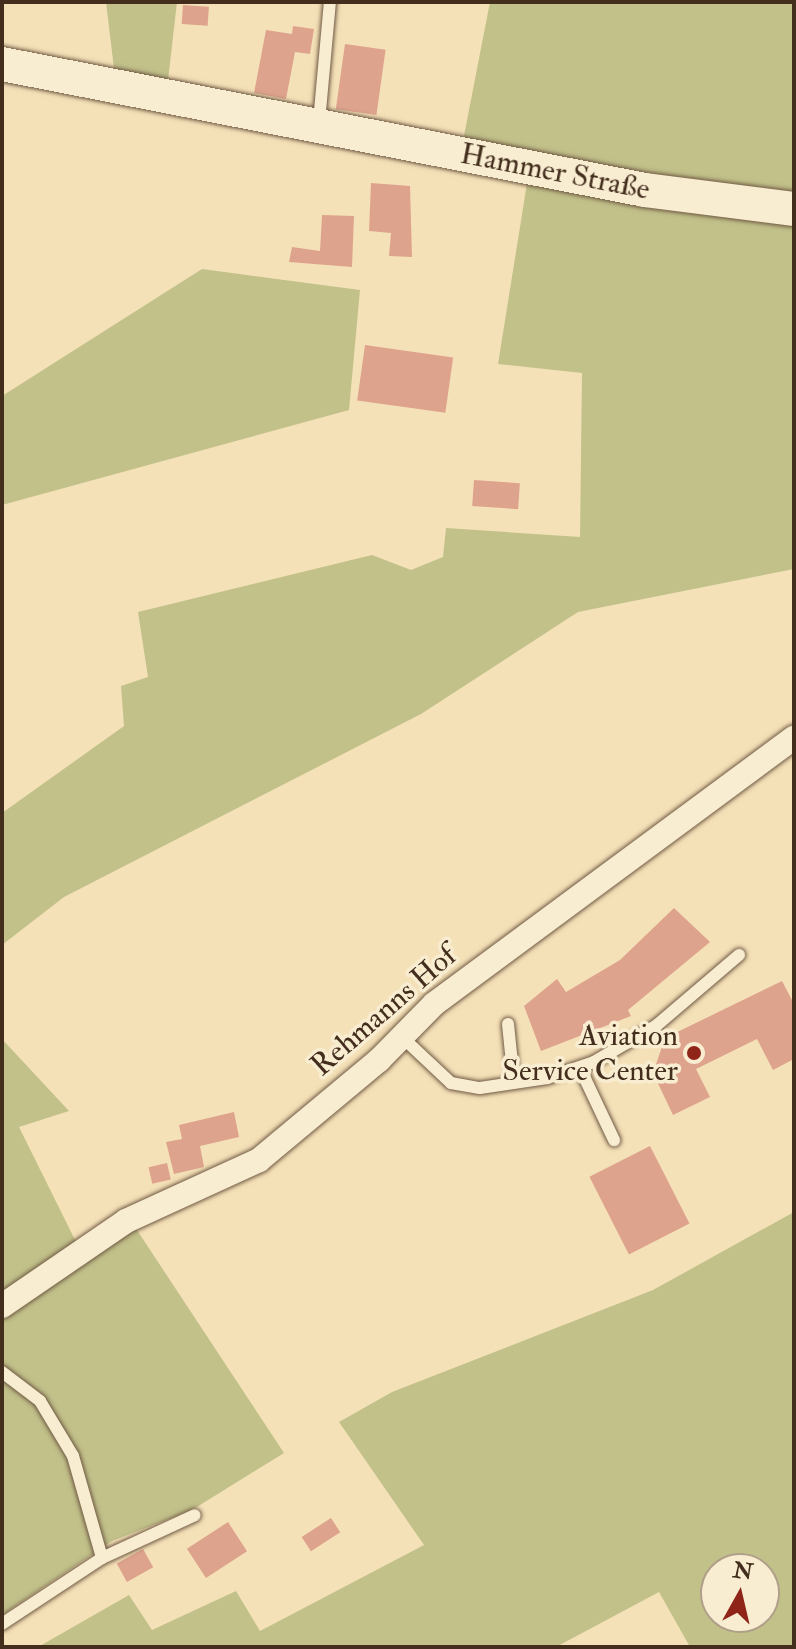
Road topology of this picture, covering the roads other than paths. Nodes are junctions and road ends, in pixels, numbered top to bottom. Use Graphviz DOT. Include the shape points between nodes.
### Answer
graph roads {
  1 [pos="330,2"];
  2 [pos="2,64"];
  3 [pos="318,125"];
  4 [pos="794,209"];
  5 [pos="794,738"];
  6 [pos="739,955"];
  7 [pos="508,1024"];
  8 [pos="402,1037"];
  9 [pos="580,1068"];
  10 [pos="514,1083"];
  11 [pos="614,1140"];
  12 [pos="2,1306"];
  13 [pos="2,1372"];
  14 [pos="195,1515"];
  15 [pos="102,1558"];
  16 [pos="2,1624"];
  1 -- 3 [label="lane"];
  2 -- 3 [label="main road, Hammer Straße"];
  3 -- 4 [label="main road, Hammer Straße" via="645,190"];
  5 -- 8 [label="street, Rehmanns Hof" via="646,841 434,1004"];
  6 -- 9 [label="lane" via="657,1025"];
  7 -- 10 [label="lane"];
  8 -- 10 [label="lane" via="451,1083"];
  8 -- 12 [label="street, Rehmanns Hof" via="259,1160 126,1221"];
  9 -- 10 [label="lane"];
  9 -- 11 [label="lane"];
  13 -- 15 [label="lane" via="40,1401 73,1456"];
  14 -- 15 [label="lane"];
  15 -- 16 [label="lane"];
}
